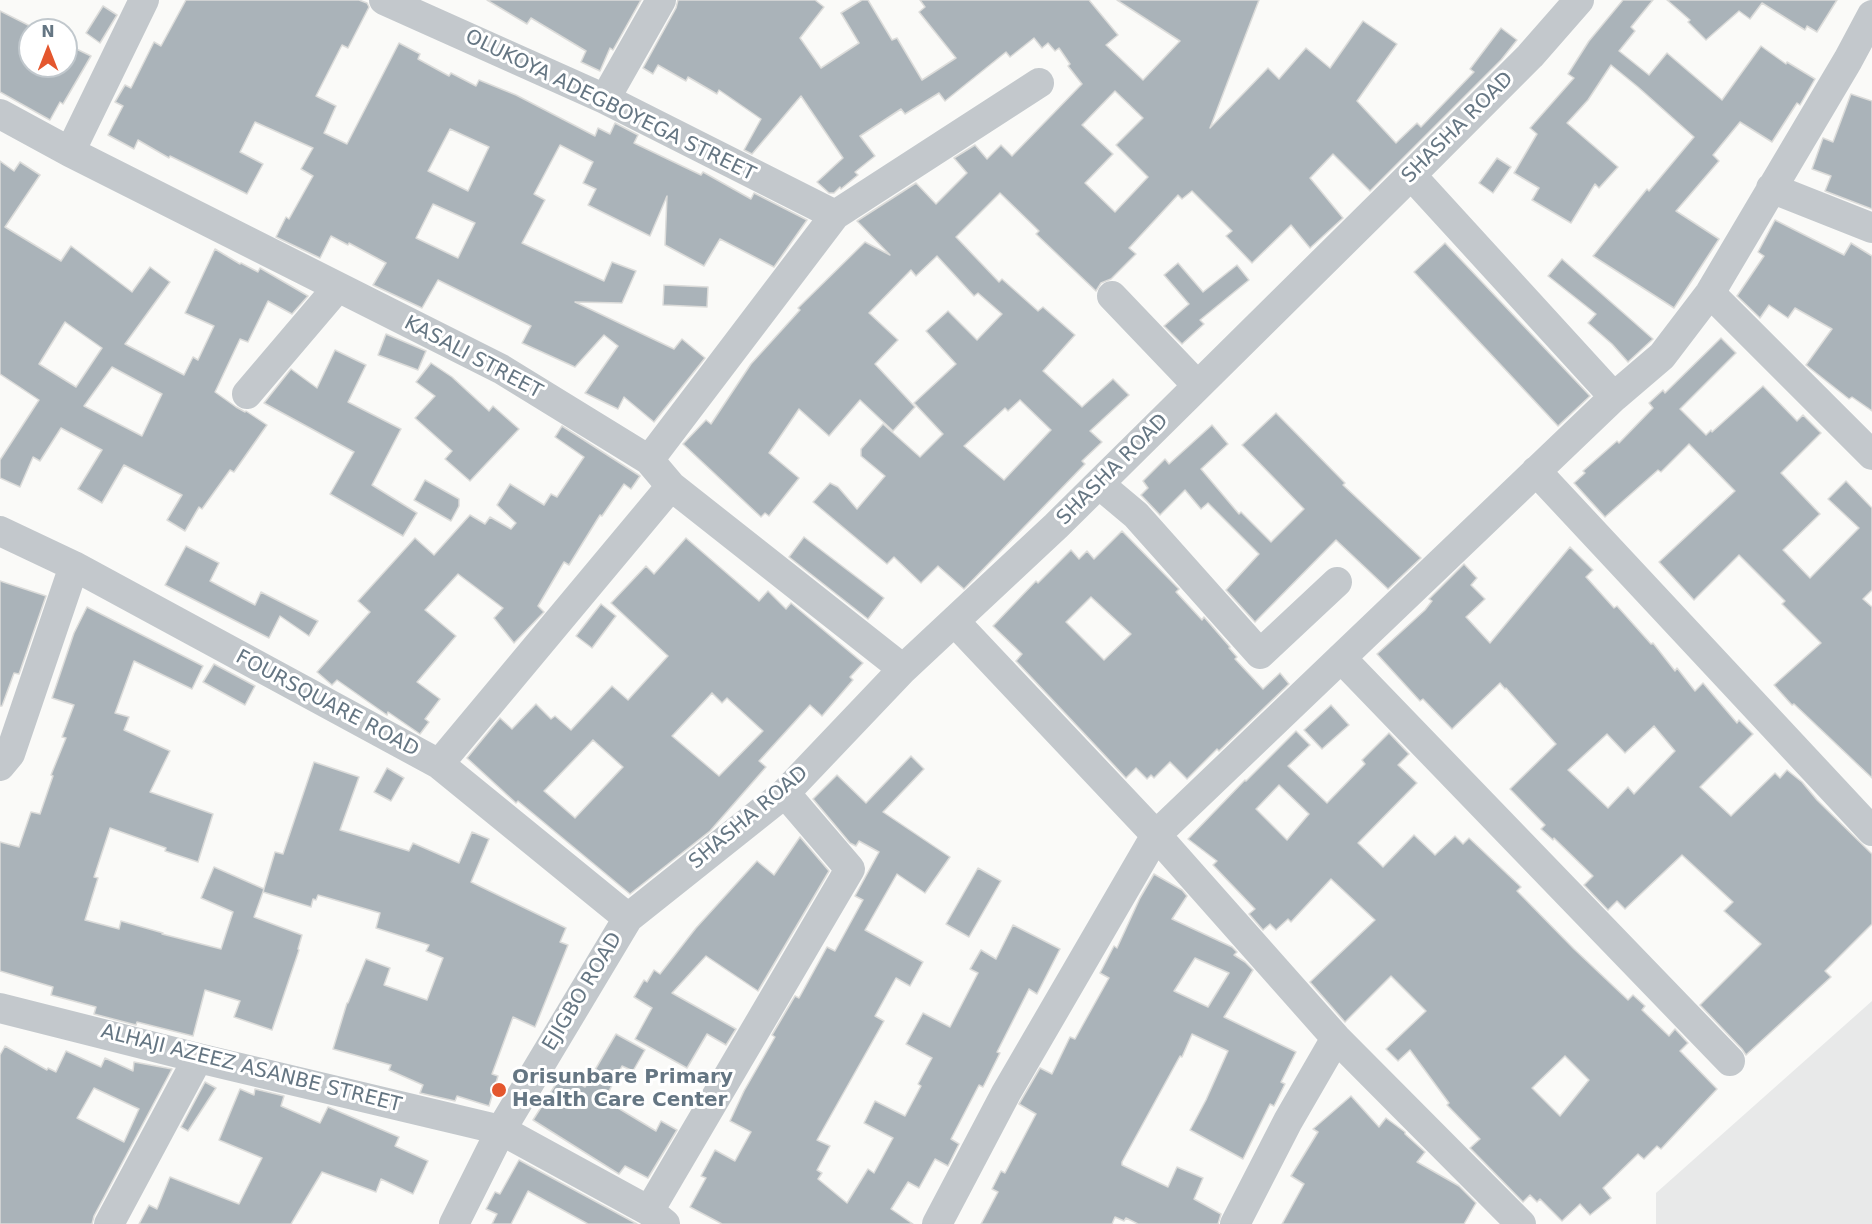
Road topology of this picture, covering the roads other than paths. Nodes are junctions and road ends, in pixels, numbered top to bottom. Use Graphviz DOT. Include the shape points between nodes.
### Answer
graph roads {
  1 [pos="144,0"];
  2 [pos="384,0"];
  3 [pos="661,0"];
  4 [pos="1579,0"];
  5 [pos="1872,15"];
  6 [pos="1860,65"];
  7 [pos="1038,82"];
  8 [pos="605,99"];
  9 [pos="0,114"];
  10 [pos="70,152"];
  11 [pos="1411,175"];
  12 [pos="1771,188"];
  13 [pos="835,215"];
  14 [pos="1872,228"];
  15 [pos="338,287"];
  16 [pos="1710,293"];
  17 [pos="1112,296"];
  18 [pos="1197,385"];
  19 [pos="247,394"];
  20 [pos="1614,397"];
  21 [pos="1872,455"];
  22 [pos="649,460"];
  23 [pos="1536,471"];
  24 [pos="1099,484"];
  25 [pos="671,486"];
  26 [pos="0,531"];
  27 [pos="74,566"];
  28 [pos="1337,582"];
  29 [pos="955,622"];
  30 [pos="1341,658"];
  31 [pos="903,669"];
  32 [pos="439,764"];
  33 [pos="0,766"];
  34 [pos="785,793"];
  35 [pos="1872,831"];
  36 [pos="1156,835"];
  37 [pos="628,918"];
  38 [pos="0,1008"];
  39 [pos="1336,1038"];
  40 [pos="198,1058"];
  41 [pos="1730,1061"];
  42 [pos="501,1130"];
  43 [pos="657,1218"];
  44 [pos="109,1224"];
  45 [pos="454,1224"];
  46 [pos="937,1224"];
  47 [pos="1235,1224"];
  48 [pos="1521,1224"];
  1 -- 10 [label="street"];
  2 -- 8 [label="street, OLUKOYA ADEGBOYEGA STREET"];
  3 -- 8 [label="street"];
  4 -- 11 [label="street, SHASHA ROAD" via="1530,56"];
  5 -- 6 [label="street"];
  6 -- 12 [label="street"];
  7 -- 13 [label="street"];
  8 -- 13 [label="street, OLUKOYA ADEGBOYEGA STREET"];
  9 -- 10 [label="street, KASALI STREET"];
  10 -- 15 [label="street, KASALI STREET"];
  11 -- 18 [label="street, SHASHA ROAD"];
  11 -- 20 [label="street"];
  12 -- 14 [label="street"];
  12 -- 16 [label="street"];
  13 -- 22 [label="street"];
  15 -- 19 [label="street"];
  15 -- 22 [label="street, KASALI STREET" via="501,369"];
  16 -- 20 [label="street" via="1662,356"];
  16 -- 21 [label="street"];
  17 -- 18 [label="street"];
  18 -- 24 [label="street, SHASHA ROAD"];
  20 -- 23 [label="street"];
  22 -- 25 [label="street, KASALI STREET"];
  23 -- 30 [label="street"];
  23 -- 35 [label="street"];
  24 -- 28 [label="street" via="1136,515 1260,654"];
  24 -- 29 [label="street, SHASHA ROAD"];
  25 -- 31 [label="street, KASALI STREET"];
  25 -- 32 [label="street"];
  26 -- 27 [label="street, FOURSQUARE ROAD"];
  27 -- 32 [label="street, FOURSQUARE ROAD"];
  27 -- 33 [label="street" via="10,754"];
  29 -- 31 [label="street, SHASHA ROAD"];
  29 -- 36 [label="street"];
  30 -- 36 [label="street"];
  30 -- 41 [label="street"];
  31 -- 34 [label="street, SHASHA ROAD"];
  32 -- 37 [label="street, FOURSQUARE ROAD"];
  34 -- 37 [label="street, SHASHA ROAD"];
  34 -- 43 [label="street" via="850,868"];
  36 -- 39 [label="street"];
  36 -- 46 [label="street" via="1006,1093"];
  37 -- 42 [label="street, EJIGBO ROAD"];
  38 -- 40 [label="street, ALHAJI AZEEZ ASANBE STREET"];
  39 -- 47 [label="street"];
  39 -- 48 [label="street"];
  40 -- 42 [label="street, ALHAJI AZEEZ ASANBE STREET"];
  40 -- 44 [label="street"];
  42 -- 43 [label="street, ALHAJI AZEEZ ASANBE STREET"];
  42 -- 45 [label="street, EJIGBO ROAD"];
}
